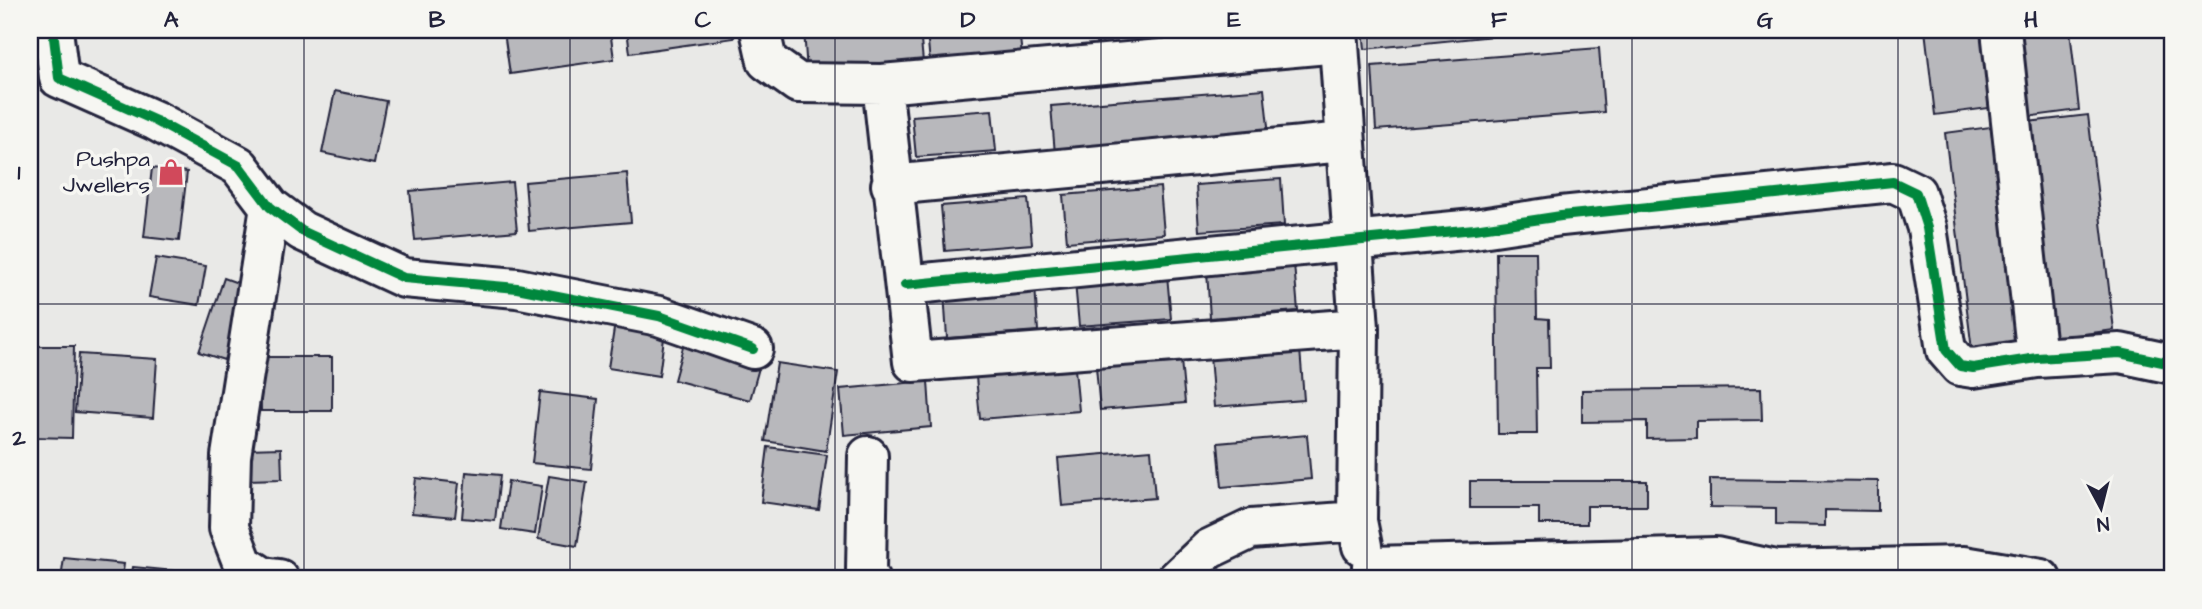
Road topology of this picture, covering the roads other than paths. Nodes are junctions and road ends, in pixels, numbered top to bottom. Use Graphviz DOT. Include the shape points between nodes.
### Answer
graph roads {
  1 [pos="53,30"];
  2 [pos="760,30"];
  3 [pos="2001,30"];
  4 [pos="1338,36"];
  5 [pos="882,84"];
  6 [pos="1345,142"];
  7 [pos="891,185"];
  8 [pos="270,206"];
  9 [pos="1353,240"];
  10 [pos="905,285"];
  11 [pos="1359,328"];
  12 [pos="753,349"];
  13 [pos="2037,358"];
  14 [pos="2172,364"];
  15 [pos="868,456"];
  16 [pos="1357,521"];
  17 [pos="1375,573"];
  18 [pos="279,579"];
  19 [pos="869,579"];
  20 [pos="1177,579"];
  21 [pos="2041,579"];
  1 -- 8 [label="street" via="59,78 156,121 239,166"];
  2 -- 5 [label="street" via="767,61 798,83"];
  3 -- 13 [label="street"];
  4 -- 5 [label="street"];
  4 -- 6 [label="street"];
  5 -- 7 [label="street"];
  6 -- 7 [label="street"];
  6 -- 9 [label="street"];
  7 -- 10 [label="street"];
  8 -- 12 [label="street" via="302,231 404,278 517,288 646,314"];
  8 -- 18 [label="street" via="231,456 229,528 243,564 263,577"];
  9 -- 10 [label="street"];
  9 -- 11 [label="street"];
  9 -- 13 [label="street" via="1893,182 1916,193 1927,228 1946,350 1960,366 1973,368"];
  10 -- 11 [label="street" via="913,362"];
  11 -- 16 [label="street"];
  13 -- 14 [label="street" via="2120,353"];
  15 -- 19 [label="street"];
  16 -- 17 [label="street" via="1364,552"];
  16 -- 20 [label="street" via="1251,530 1209,548"];
  17 -- 21 [label="street" via="1716,557 1776,570 1964,566"];
}
